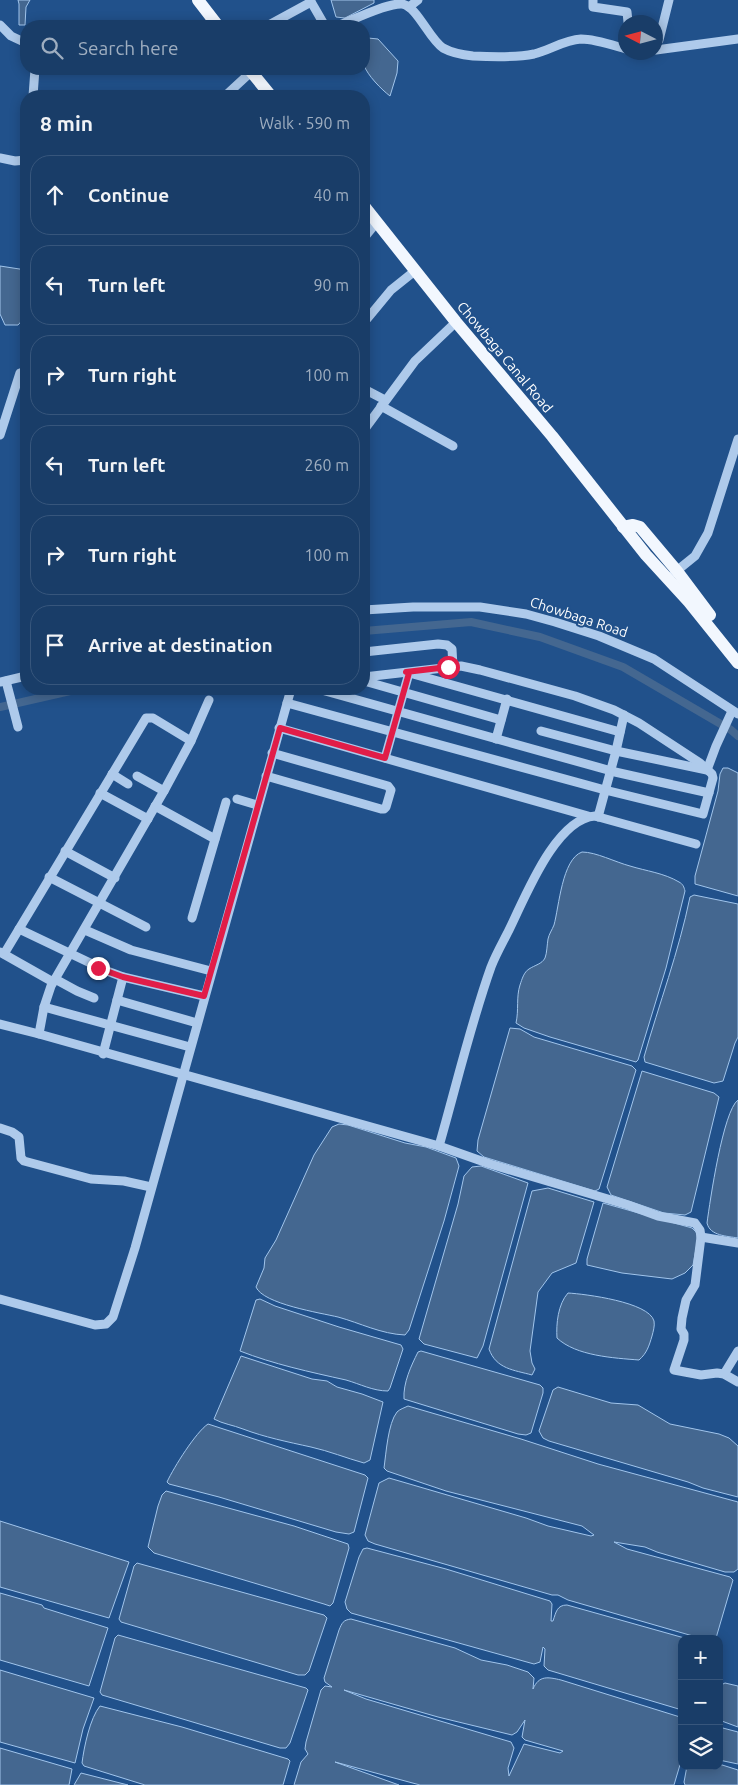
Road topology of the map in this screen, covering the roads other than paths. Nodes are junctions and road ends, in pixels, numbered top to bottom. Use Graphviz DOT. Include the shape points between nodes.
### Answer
graph roads {
  1 [pos="198,0"];
  2 [pos="418,0"];
  3 [pos="592,0"];
  4 [pos="669,0"];
  5 [pos="311,1"];
  6 [pos="404,4"];
  7 [pos="628,15"];
  8 [pos="213,20"];
  9 [pos="278,20"];
  10 [pos="322,20"];
  11 [pos="352,20"];
  12 [pos="0,25"];
  13 [pos="663,27"];
  14 [pos="738,39"];
  15 [pos="20,40"];
  16 [pos="618,47"];
  17 [pos="663,49"];
  18 [pos="35,75"];
  19 [pos="246,75"];
  20 [pos="254,75"];
  21 [pos="33,90"];
  22 [pos="231,90"];
  23 [pos="267,90"];
  24 [pos="0,158"];
  25 [pos="20,160"];
  26 [pos="370,213"];
  27 [pos="377,222"];
  28 [pos="370,231"];
  29 [pos="416,270"];
  30 [pos="370,315"];
  31 [pos="456,322"];
  32 [pos="20,373"];
  33 [pos="370,393"];
  34 [pos="383,403"];
  35 [pos="370,421"];
  36 [pos="0,435"];
  37 [pos="738,439"];
  38 [pos="453,446"];
  39 [pos="672,574"];
  40 [pos="370,610"];
  41 [pos="370,651"];
  42 [pos="738,654"];
  43 [pos="738,663"];
  44 [pos="452,667"];
  45 [pos="407,672"];
  46 [pos="370,676"];
  47 [pos="20,678"];
  48 [pos="3,682"];
  49 [pos="370,683"];
  50 [pos="403,692"];
  51 [pos="289,695"];
  52 [pos="339,695"];
  53 [pos="507,699"];
  54 [pos="209,700"];
  55 [pos="286,703"];
  56 [pos="398,712"];
  57 [pos="735,712"];
  58 [pos="624,714"];
  59 [pos="501,720"];
  60 [pos="18,727"];
  61 [pos="280,728"];
  62 [pos="541,731"];
  63 [pos="392,732"];
  64 [pos="620,732"];
  65 [pos="496,739"];
  66 [pos="191,741"];
  67 [pos="616,751"];
  68 [pos="272,753"];
  69 [pos="385,758"];
  70 [pos="707,770"];
  71 [pos="610,771"];
  72 [pos="112,774"];
  73 [pos="137,776"];
  74 [pos="266,776"];
  75 [pos="128,784"];
  76 [pos="605,790"];
  77 [pos="164,791"];
  78 [pos="100,793"];
  79 [pos="709,793"];
  80 [pos="237,799"];
  81 [pos="226,802"];
  82 [pos="257,805"];
  83 [pos="155,806"];
  84 [pos="588,816"];
  85 [pos="598,817"];
  86 [pos="148,819"];
  87 [pos="215,839"];
  88 [pos="696,844"];
  89 [pos="64,851"];
  90 [pos="50,877"];
  91 [pos="115,878"];
  92 [pos="100,904"];
  93 [pos="192,918"];
  94 [pos="146,927"];
  95 [pos="19,929"];
  96 [pos="85,930"];
  97 [pos="2,953"];
  98 [pos="70,953"];
  99 [pos="211,972"];
  100 [pos="123,977"];
  101 [pos="54,980"];
  102 [pos="204,996"];
  103 [pos="94,998"];
  104 [pos="117,1000"];
  105 [pos="44,1007"];
  106 [pos="196,1023"];
  107 [pos="0,1024"];
  108 [pos="110,1026"];
  109 [pos="39,1034"];
  110 [pos="190,1048"];
  111 [pos="104,1054"];
  112 [pos="182,1074"];
  113 [pos="0,1128"];
  114 [pos="439,1146"];
  115 [pos="152,1187"];
  116 [pos="701,1237"];
  117 [pos="738,1243"];
  118 [pos="0,1299"];
  119 [pos="738,1351"];
  120 [pos="724,1374"];
  121 [pos="738,1382"];
  1 -- 8 [label="main road"];
  2 -- 6 [label="street"];
  3 -- 7 [label="street" via="593,8 627,12"];
  4 -- 13 [label="street"];
  5 -- 9 [label="street"];
  5 -- 10 [label="street"];
  6 -- 11 [label="street" via="392,5"];
  6 -- 16 [label="street" via="438,43 461,54 535,54 582,39"];
  12 -- 15 [label="street" via="10,36"];
  14 -- 17 [label="street"];
  18 -- 21 [label="street"];
  19 -- 22 [label="street"];
  20 -- 23 [label="main road"];
  24 -- 25 [label="street"];
  26 -- 27 [label="main road, Chowbaga Canal Road"];
  27 -- 28 [label="street"];
  27 -- 29 [label="main road, Chowbaga Canal Road"];
  29 -- 30 [label="street" via="391,290"];
  29 -- 31 [label="main road, Chowbaga Canal Road"];
  31 -- 34 [label="street" via="422,354"];
  31 -- 39 [label="main road, Chowbaga Canal Road" via="623,527 640,527"];
  32 -- 36 [label="street"];
  33 -- 34 [label="street"];
  34 -- 35 [label="street"];
  34 -- 38 [label="street" via="402,419"];
  37 -- 39 [label="street" via="708,533 695,556"];
  39 -- 42 [label="main road"];
  39 -- 43 [label="main road" via="689,602"];
  40 -- 57 [label="street, Chowbaga Road" via="480,607 555,622 654,659"];
  41 -- 44 [label="street" via="447,645 452,649"];
  44 -- 45 [label="street"];
  44 -- 58 [label="street" via="480,670"];
  45 -- 46 [label="street"];
  45 -- 50 [label="street"];
  45 -- 53 [label="street"];
  47 -- 48 [label="street"];
  48 -- 60 [label="street" via="9,691"];
  49 -- 50 [label="street"];
  50 -- 56 [label="street"];
  50 -- 59 [label="street"];
  51 -- 55 [label="street"];
  52 -- 56 [label="street"];
  53 -- 59 [label="street"];
  53 -- 64 [label="street"];
  54 -- 66 [label="street"];
  55 -- 61 [label="street"];
  55 -- 63 [label="street"];
  56 -- 63 [label="street"];
  56 -- 65 [label="street"];
  57 -- 70 [label="street"];
  58 -- 64 [label="street"];
  58 -- 70 [label="street"];
  59 -- 65 [label="street"];
  61 -- 68 [label="street"];
  61 -- 69 [label="street"];
  62 -- 67 [label="street"];
  63 -- 69 [label="street"];
  63 -- 76 [label="street"];
  64 -- 67 [label="street"];
  65 -- 71 [label="street"];
  66 -- 72 [label="street" via="152,718 146,718"];
  66 -- 77 [label="street"];
  67 -- 70 [label="street"];
  67 -- 71 [label="street"];
  68 -- 74 [label="street"];
  68 -- 74 [label="street" via="388,786 391,790 386,807 381,809"];
  69 -- 84 [label="street"];
  70 -- 79 [label="street" via="712,778"];
  71 -- 76 [label="street"];
  71 -- 79 [label="street"];
  72 -- 75 [label="street"];
  72 -- 78 [label="street"];
  73 -- 77 [label="street"];
  74 -- 82 [label="street"];
  76 -- 79 [label="street" via="703,814"];
  76 -- 85 [label="street"];
  77 -- 83 [label="street"];
  78 -- 86 [label="street"];
  78 -- 89 [label="street"];
  80 -- 82 [label="street"];
  81 -- 87 [label="street"];
  82 -- 99 [label="street"];
  83 -- 86 [label="street"];
  83 -- 87 [label="street"];
  84 -- 85 [label="street"];
  84 -- 114 [label="street" via="572,825 538,871 492,965"];
  85 -- 88 [label="street"];
  86 -- 91 [label="street"];
  87 -- 93 [label="street"];
  89 -- 90 [label="street"];
  89 -- 91 [label="street"];
  90 -- 92 [label="street"];
  90 -- 95 [label="street"];
  91 -- 92 [label="street"];
  92 -- 94 [label="street"];
  92 -- 96 [label="street"];
  95 -- 97 [label="street"];
  95 -- 98 [label="street"];
  96 -- 98 [label="street"];
  96 -- 99 [label="street" via="131,950"];
  97 -- 101 [label="street"];
  98 -- 100 [label="street"];
  98 -- 101 [label="street"];
  99 -- 102 [label="street"];
  100 -- 102 [label="street"];
  100 -- 104 [label="street"];
  101 -- 103 [label="street"];
  101 -- 105 [label="street"];
  102 -- 106 [label="street"];
  104 -- 106 [label="street"];
  104 -- 108 [label="street"];
  105 -- 108 [label="street"];
  105 -- 109 [label="street"];
  106 -- 110 [label="street"];
  107 -- 109 [label="street"];
  108 -- 110 [label="street"];
  108 -- 111 [label="street"];
  109 -- 111 [label="street"];
  110 -- 112 [label="street"];
  111 -- 112 [label="street"];
  112 -- 114 [label="street"];
  112 -- 115 [label="street"];
  113 -- 115 [label="street" via="19,1137 24,1161 91,1179"];
  114 -- 116 [label="street" via="658,1216 689,1221 699,1227"];
  115 -- 118 [label="street" via="113,1317 106,1324 95,1326"];
  116 -- 117 [label="street"];
  116 -- 120 [label="street" via="695,1286 686,1300 681,1329 684,1340 674,1370 701,1375"];
  119 -- 120 [label="street"];
  120 -- 121 [label="street"];
}
